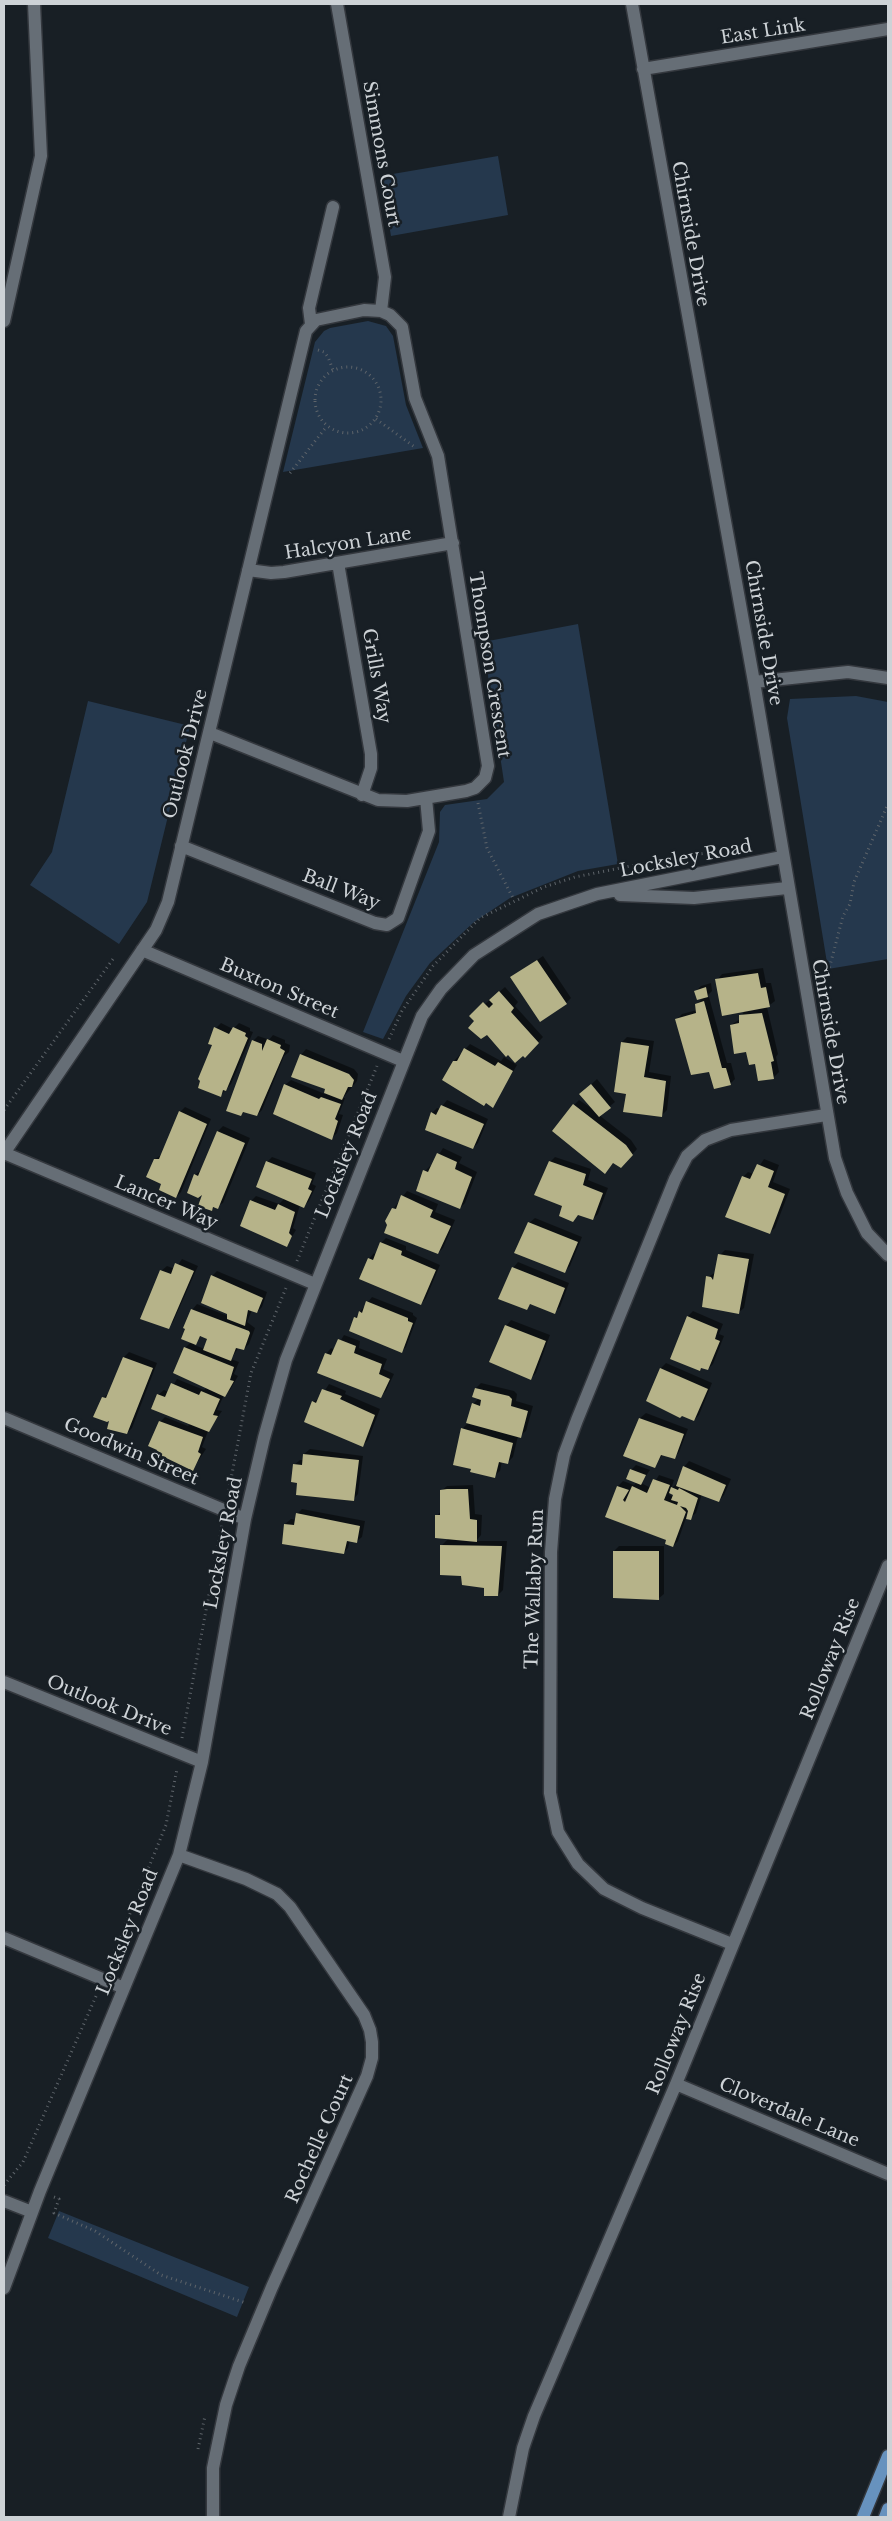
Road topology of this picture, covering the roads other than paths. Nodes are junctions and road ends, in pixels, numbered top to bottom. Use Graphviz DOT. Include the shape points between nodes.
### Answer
graph roads {
  1 [pos="34,4"];
  2 [pos="337,4"];
  3 [pos="632,4"];
  4 [pos="888,29"];
  5 [pos="642,69"];
  6 [pos="333,207"];
  7 [pos="381,311"];
  8 [pos="4,321"];
  9 [pos="311,324"];
  10 [pos="453,543"];
  11 [pos="338,563"];
  12 [pos="248,570"];
  13 [pos="888,678"];
  14 [pos="754,682"];
  15 [pos="210,733"];
  16 [pos="362,795"];
  17 [pos="426,798"];
  18 [pos="181,846"];
  19 [pos="782,857"];
  20 [pos="787,888"];
  21 [pos="597,894"];
  22 [pos="142,950"];
  23 [pos="403,1061"];
  24 [pos="826,1115"];
  25 [pos="4,1153"];
  26 [pos="888,1255"];
  27 [pos="315,1284"];
  28 [pos="4,1418"];
  29 [pos="245,1519"];
  30 [pos="888,1566"];
  31 [pos="4,1682"];
  32 [pos="202,1762"];
  33 [pos="179,1855"];
  34 [pos="4,1938"];
  35 [pos="732,1944"];
  36 [pos="124,1988"];
  37 [pos="676,2084"];
  38 [pos="888,2174"];
  39 [pos="4,2201"];
  40 [pos="32,2212"];
  41 [pos="4,2288"];
  42 [pos="888,2456"];
  43 [pos="888,2509"];
  44 [pos="213,2517"];
  45 [pos="509,2517"];
  46 [pos="863,2517"];
  47 [pos="885,2517"];
  1 -- 8 [label="street" via="41,156"];
  2 -- 7 [label="street, Simmons Court" via="385,276"];
  3 -- 5 [label="street, Chirnside Drive"];
  4 -- 5 [label="street, East Link"];
  5 -- 14 [label="street, Chirnside Drive"];
  6 -- 9 [label="street, Outlook Drive" via="309,308"];
  7 -- 9 [label="street" via="364,310 323,318"];
  7 -- 10 [label="street, Thompson Crescent" via="402,327 415,398 438,456"];
  9 -- 12 [label="street, Outlook Drive" via="302,346"];
  10 -- 11 [label="street, Halcyon Lane"];
  10 -- 17 [label="street, Thompson Crescent" via="488,766 485,778 476,788"];
  11 -- 12 [label="street, Halcyon Lane" via="284,572"];
  11 -- 16 [label="street, Grills Way" via="371,754 371,768"];
  12 -- 15 [label="street, Outlook Drive"];
  13 -- 14 [label="street" via="848,672"];
  14 -- 19 [label="street, Chirnside Drive"];
  15 -- 16 [label="street"];
  15 -- 18 [label="street, Outlook Drive"];
  16 -- 17 [label="street" via="392,802"];
  17 -- 18 [label="street, Ball Way" via="430,831 398,918 386,925"];
  18 -- 22 [label="street, Outlook Drive" via="168,902 156,930"];
  19 -- 20 [label="street, Chirnside Drive"];
  19 -- 21 [label="street, Locksley Road"];
  20 -- 21 [label="street, Locksley Road" via="694,898"];
  20 -- 24 [label="street, Chirnside Drive"];
  21 -- 23 [label="street, Locksley Road" via="538,914 474,955 441,989 422,1016"];
  22 -- 23 [label="street, Buxton Street"];
  22 -- 25 [label="street, Outlook Drive"];
  23 -- 27 [label="street, Locksley Road"];
  24 -- 26 [label="street, Chirnside Drive" via="847,1193 867,1233"];
  24 -- 35 [label="street, The Wallaby Run" via="731,1130 705,1140 687,1156 577,1420 564,1455 555,1499 550,1552 550,1793 558,1832 578,1864 604,1889"];
  25 -- 27 [label="street, Lancer Way"];
  27 -- 29 [label="street, Locksley Road" via="286,1360"];
  28 -- 29 [label="street, Goodwin Street"];
  29 -- 32 [label="street, Locksley Road"];
  30 -- 35 [label="street, Rolloway Rise"];
  31 -- 32 [label="street, Outlook Drive"];
  32 -- 33 [label="street, Locksley Road"];
  33 -- 36 [label="street, Locksley Road"];
  33 -- 44 [label="street, Rochelle Court" via="277,1894 290,1907 364,2014 372,2042 367,2076 239,2366 226,2405 213,2468"];
  34 -- 36 [label="street"];
  35 -- 37 [label="street, Rolloway Rise"];
  36 -- 40 [label="street, Locksley Road"];
  37 -- 38 [label="street, Cloverdale Lane"];
  37 -- 45 [label="street, Rolloway Rise" via="534,2416 523,2448"];
  39 -- 40 [label="street"];
  40 -- 41 [label="street, Locksley Road"];
  42 -- 46 [label="main road"];
  43 -- 47 [label="main road"];
}
